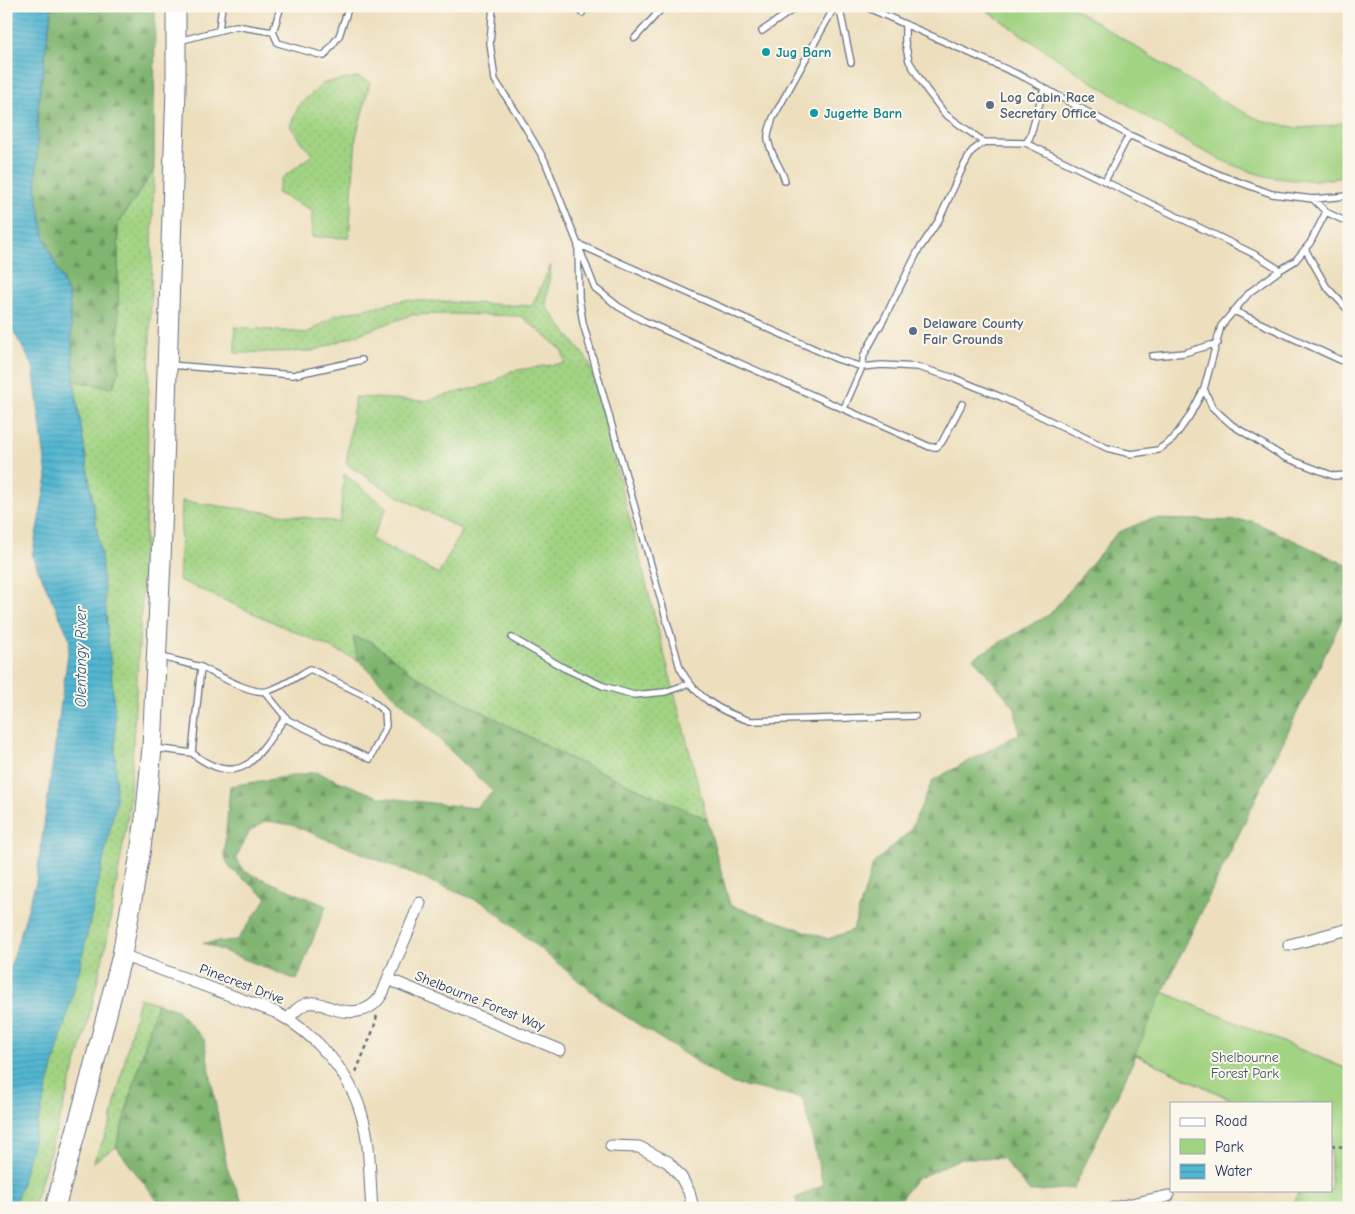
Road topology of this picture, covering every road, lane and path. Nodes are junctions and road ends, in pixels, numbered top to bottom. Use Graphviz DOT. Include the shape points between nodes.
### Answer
graph roads {
  1 [pos="176,6"];
  2 [pos="222,6"];
  3 [pos="281,6"];
  4 [pos="349,6"];
  5 [pos="493,6"];
  6 [pos="576,6"];
  7 [pos="664,6"];
  8 [pos="798,6"];
  9 [pos="836,6"];
  10 [pos="841,6"];
  11 [pos="864,6"];
  12 [pos="582,13"];
  13 [pos="906,24"];
  14 [pos="219,30"];
  15 [pos="762,30"];
  16 [pos="273,32"];
  17 [pos="635,38"];
  18 [pos="177,41"];
  19 [pos="851,62"];
  20 [pos="1044,88"];
  21 [pos="1129,134"];
  22 [pos="984,142"];
  23 [pos="1026,143"];
  24 [pos="784,181"];
  25 [pos="1105,181"];
  26 [pos="1349,196"];
  27 [pos="1313,199"];
  28 [pos="1326,212"];
  29 [pos="1349,222"];
  30 [pos="578,244"];
  31 [pos="1305,249"];
  32 [pos="1280,270"];
  33 [pos="1234,311"];
  34 [pos="1349,311"];
  35 [pos="1218,342"];
  36 [pos="1152,356"];
  37 [pos="362,360"];
  38 [pos="1349,364"];
  39 [pos="168,365"];
  40 [pos="862,368"];
  41 [pos="1204,389"];
  42 [pos="962,404"];
  43 [pos="844,408"];
  44 [pos="1349,475"];
  45 [pos="512,638"];
  46 [pos="156,656"];
  47 [pos="201,667"];
  48 [pos="688,684"];
  49 [pos="265,692"];
  50 [pos="915,716"];
  51 [pos="286,718"];
  52 [pos="152,748"];
  53 [pos="192,753"];
  54 [pos="420,903"];
  55 [pos="1349,929"];
  56 [pos="1290,944"];
  57 [pos="122,955"];
  58 [pos="388,979"];
  59 [pos="377,1014"];
  60 [pos="288,1019"];
  61 [pos="560,1050"];
  62 [pos="356,1072"];
  63 [pos="1332,1145"];
  64 [pos="611,1146"];
  65 [pos="1349,1148"];
  66 [pos="1168,1196"];
  67 [pos="55,1208"];
  68 [pos="372,1208"];
  69 [pos="693,1208"];
  70 [pos="1113,1208"];
  1 -- 18 [label="highway"];
  2 -- 14 [label="lane"];
  3 -- 16 [label="lane"];
  4 -- 16 [label="lane" via="339,36 324,56 278,43"];
  5 -- 30 [label="lane" via="490,43 495,80 545,161"];
  6 -- 12 [label="lane"];
  7 -- 17 [label="lane"];
  8 -- 15 [label="lane"];
  9 -- 24 [label="lane" via="772,118 767,137"];
  10 -- 19 [label="lane"];
  11 -- 13 [label="lane"];
  13 -- 20 [label="lane"];
  13 -- 22 [label="lane" via="909,61 926,90 945,114"];
  14 -- 16 [label="lane" via="236,26"];
  14 -- 18 [label="lane"];
  18 -- 39 [label="highway"];
  20 -- 21 [label="lane"];
  20 -- 23 [label="lane"];
  21 -- 25 [label="lane"];
  21 -- 27 [label="lane" via="1220,175 1272,194"];
  22 -- 23 [label="lane"];
  22 -- 40 [label="lane" via="972,151 960,171 938,220 918,251 864,355"];
  23 -- 25 [label="lane"];
  25 -- 32 [label="lane" via="1258,256"];
  26 -- 27 [label="lane"];
  27 -- 28 [label="lane"];
  28 -- 29 [label="lane"];
  28 -- 31 [label="lane"];
  30 -- 40 [label="lane"];
  30 -- 43 [label="lane" via="595,288 619,307 644,321"];
  30 -- 48 [label="lane" via="583,323 680,668"];
  31 -- 32 [label="lane" via="1295,261"];
  31 -- 34 [label="lane" via="1326,286"];
  32 -- 33 [label="lane" via="1250,292"];
  33 -- 35 [label="lane" via="1221,326"];
  33 -- 38 [label="lane"];
  35 -- 36 [label="lane" via="1184,353"];
  35 -- 41 [label="lane"];
  37 -- 39 [label="lane" via="292,375"];
  39 -- 46 [label="highway"];
  40 -- 41 [label="lane" via="882,365 918,368 954,378 1107,448 1131,454 1158,450 1174,439"];
  40 -- 43 [label="lane"];
  41 -- 44 [label="lane" via="1212,407 1232,425 1284,456 1334,476"];
  42 -- 43 [label="lane" via="938,447 930,447"];
  45 -- 48 [label="lane" via="564,668 603,686 634,695 665,692"];
  46 -- 47 [label="lane"];
  46 -- 52 [label="highway"];
  47 -- 49 [label="lane" via="240,686"];
  47 -- 53 [label="lane"];
  48 -- 50 [label="lane" via="729,714 750,721"];
  49 -- 51 [label="lane"];
  49 -- 51 [label="lane" via="310,669 368,697 384,712 386,726 370,759"];
  51 -- 53 [label="lane" via="246,765 228,769 217,767"];
  52 -- 53 [label="lane"];
  52 -- 57 [label="highway" via="140,854"];
  54 -- 58 [label="street"];
  55 -- 56 [label="street"];
  57 -- 60 [label="street, Pinecrest Drive"];
  57 -- 67 [label="highway"];
  58 -- 60 [label="street" via="380,997 363,1010 342,1012 318,1003 307,1003"];
  58 -- 61 [label="street, Shelbourne Forest Way"];
  59 -- 62 [label="path"];
  60 -- 68 [label="street, Pinecrest Drive" via="308,1034 346,1077 359,1106 369,1158"];
  63 -- 65 [label="path"];
  64 -- 69 [label="street" via="639,1147 668,1162 681,1177"];
  66 -- 70 [label="street"];
}
